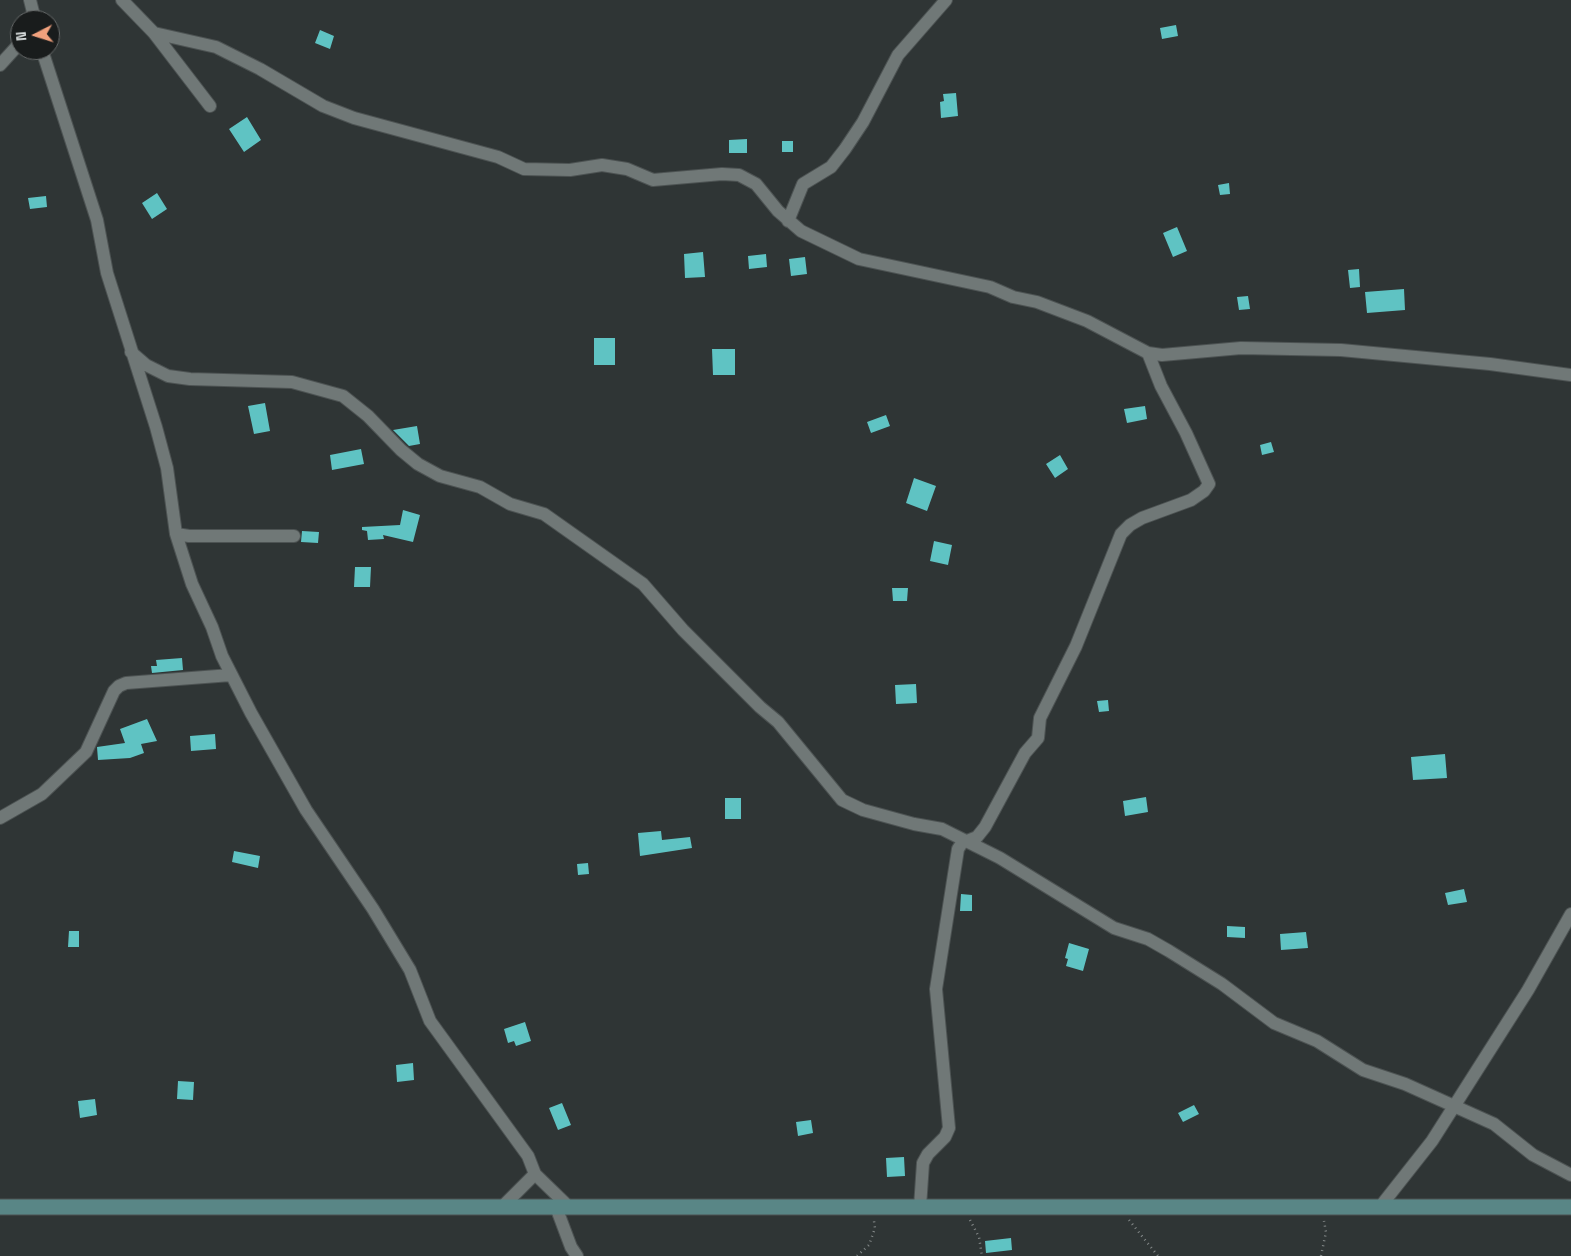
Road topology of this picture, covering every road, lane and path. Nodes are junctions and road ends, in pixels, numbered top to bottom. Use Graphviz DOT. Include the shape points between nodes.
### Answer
graph roads {
  1 [pos="122,0"];
  2 [pos="946,0"];
  3 [pos="154,33"];
  4 [pos="10,54"];
  5 [pos="45,60"];
  6 [pos="0,65"];
  7 [pos="210,106"];
  8 [pos="788,221"];
  9 [pos="131,352"];
  10 [pos="1148,353"];
  11 [pos="1571,375"];
  12 [pos="176,534"];
  13 [pos="294,536"];
  14 [pos="231,675"];
  15 [pos="0,818"];
  16 [pos="967,841"];
  17 [pos="1571,914"];
  18 [pos="1453,1106"];
  19 [pos="535,1174"];
  20 [pos="1571,1175"];
  21 [pos="0,1207"];
  22 [pos="502,1207"];
  23 [pos="563,1207"];
  24 [pos="874,1207"];
  25 [pos="920,1207"];
  26 [pos="1123,1207"];
  27 [pos="1324,1207"];
  28 [pos="1380,1207"];
  29 [pos="1571,1207"];
  30 [pos="963,1208"];
  31 [pos="578,1256"];
  32 [pos="857,1256"];
  33 [pos="982,1256"];
  34 [pos="1158,1256"];
  35 [pos="1321,1256"];
  1 -- 3 [label="street"];
  2 -- 8 [label="street" via="898,55 863,122 841,155 831,167 804,184"];
  3 -- 7 [label="street"];
  3 -- 8 [label="street" via="216,47 323,106 354,118 498,157 524,169 570,170 602,165 627,168 653,180 739,175 756,184"];
  4 -- 6 [label="street"];
  5 -- 9 [label="street" via="97,220 107,273"];
  8 -- 10 [label="street" via="801,231 859,259 990,287 1087,321"];
  9 -- 12 [label="street" via="167,468"];
  9 -- 16 [label="street" via="146,365 168,376 292,382 343,396 418,464 440,476 480,487 510,504 544,514 643,584 683,630 778,722 842,800 863,810 942,829"];
  10 -- 11 [label="street" via="1162,355 1241,348 1341,350"];
  10 -- 16 [label="street" via="1209,484 1191,500 1142,518 1120,534 1076,646 1040,718 1038,738 1025,753 985,827 977,837"];
  12 -- 13 [label="street"];
  12 -- 14 [label="street" via="192,584"];
  14 -- 15 [label="street" via="119,686 86,752 42,794"];
  14 -- 19 [label="street" via="306,810 410,970 430,1021 528,1156"];
  16 -- 18 [label="street" via="1114,928 1148,939 1169,951 1222,984 1274,1024 1317,1041 1363,1070 1405,1084"];
  16 -- 25 [label="street" via="958,849 936,990 949,1128 923,1163"];
  17 -- 18 [label="street" via="1528,990"];
  18 -- 20 [label="street" via="1494,1124 1534,1155"];
  18 -- 28 [label="street" via="1414,1166"];
  19 -- 22 [label="street"];
  19 -- 23 [label="street"];
  21 -- 22 [label="street"];
  22 -- 23 [label="street"];
  23 -- 24 [label="street"];
  23 -- 31 [label="street" via="568,1240"];
  24 -- 25 [label="street"];
  24 -- 32 [label="path" via="875,1228 869,1245"];
  25 -- 30 [label="street"];
  26 -- 27 [label="street"];
  26 -- 30 [label="street"];
  26 -- 34 [label="path" via="1131,1225"];
  27 -- 28 [label="street"];
  27 -- 35 [label="path" via="1326,1232"];
  28 -- 29 [label="street"];
  30 -- 33 [label="path" via="979,1237"];
}
